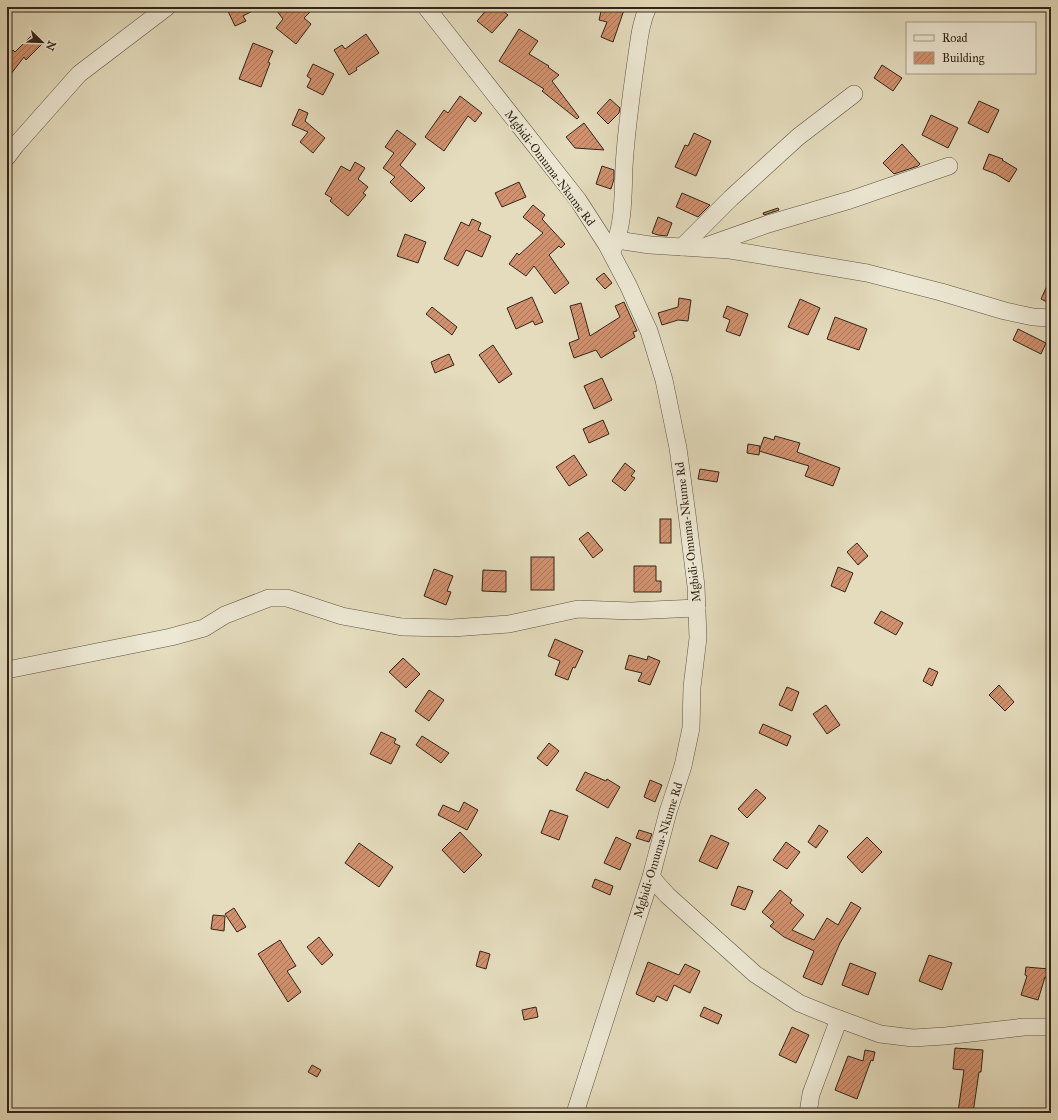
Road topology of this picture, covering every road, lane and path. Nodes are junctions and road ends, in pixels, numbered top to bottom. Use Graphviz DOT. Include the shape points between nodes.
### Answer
graph roads {
  1 [pos="167,7"];
  2 [pos="426,7"];
  3 [pos="648,7"];
  4 [pos="854,94"];
  5 [pos="7,157"];
  6 [pos="949,166"];
  7 [pos="614,247"];
  8 [pos="682,247"];
  9 [pos="700,248"];
  10 [pos="1051,318"];
  11 [pos="697,608"];
  12 [pos="7,670"];
  13 [pos="651,877"];
  14 [pos="839,1019"];
  15 [pos="1051,1027"];
  16 [pos="575,1113"];
  17 [pos="808,1113"];
  1 -- 5 [label="street" via="80,74"];
  2 -- 7 [label="street, Mgbidi-Omuma-Nkume Rd"];
  3 -- 7 [label="street" via="642,20 632,90 624,156 622,215"];
  4 -- 8 [label="street" via="798,137"];
  6 -- 9 [label="street"];
  7 -- 8 [label="street"];
  7 -- 11 [label="street, Mgbidi-Omuma-Nkume Rd" via="649,331 664,380 688,514"];
  8 -- 9 [label="street"];
  9 -- 10 [label="street" via="730,250 868,273 1005,311"];
  11 -- 12 [label="street" via="631,611 578,609 509,624 452,628 402,627 342,616 287,598 269,598 230,612 197,630"];
  11 -- 13 [label="street, Mgbidi-Omuma-Nkume Rd" via="698,638 692,687 691,728 683,766"];
  13 -- 14 [label="street" via="667,895 755,974 799,1003"];
  13 -- 16 [label="street, Mgbidi-Omuma-Nkume Rd"];
  14 -- 15 [label="street" via="880,1034 913,1038 1024,1026"];
  14 -- 17 [label="street" via="811,1094"];
}
